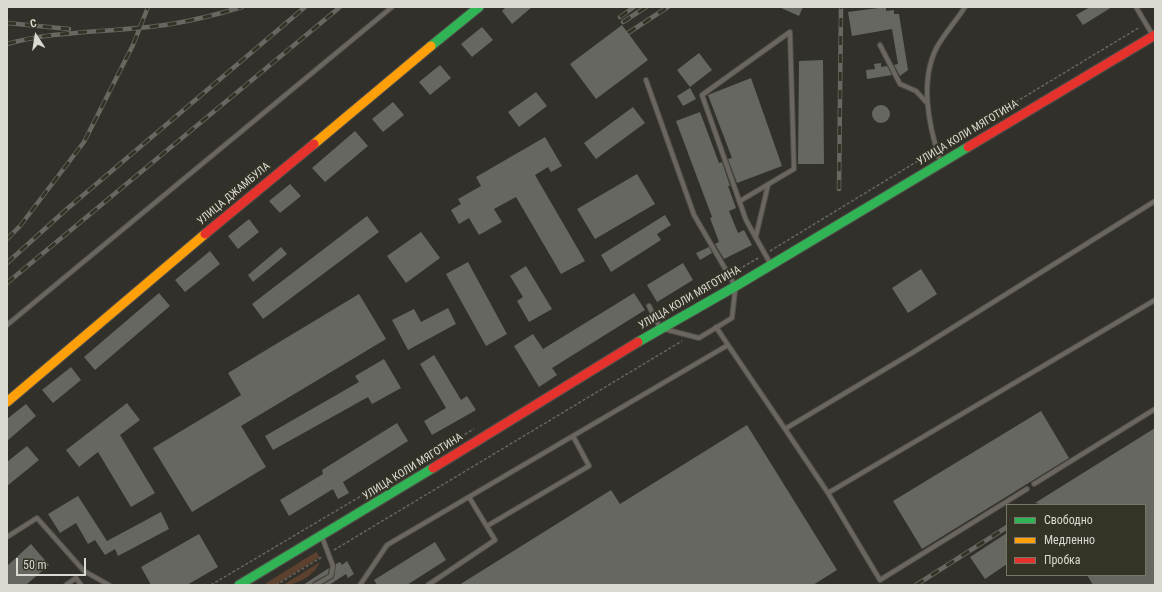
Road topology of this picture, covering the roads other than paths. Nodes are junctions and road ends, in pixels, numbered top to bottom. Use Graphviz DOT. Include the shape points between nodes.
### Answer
graph roads {
  1 [pos="392,7"];
  2 [pos="479,7"];
  3 [pos="965,7"];
  4 [pos="1136,7"];
  5 [pos="1154,35"];
  6 [pos="880,45"];
  7 [pos="646,80"];
  8 [pos="927,103"];
  9 [pos="941,163"];
  10 [pos="768,184"];
  11 [pos="740,201"];
  12 [pos="1155,201"];
  13 [pos="756,237"];
  14 [pos="772,265"];
  15 [pos="736,286"];
  16 [pos="1155,300"];
  17 [pos="649,306"];
  18 [pos="7,325"];
  19 [pos="716,327"];
  20 [pos="661,328"];
  21 [pos="728,345"];
  22 [pos="7,402"];
  23 [pos="1155,409"];
  24 [pos="785,429"];
  25 [pos="573,436"];
  26 [pos="1034,484"];
  27 [pos="1027,489"];
  28 [pos="828,493"];
  29 [pos="469,497"];
  30 [pos="487,526"];
  31 [pos="322,536"];
  32 [pos="7,537"];
  33 [pos="880,580"];
  34 [pos="66,585"];
  35 [pos="81,585"];
  36 [pos="108,585"];
  37 [pos="240,585"];
  38 [pos="316,585"];
  39 [pos="360,585"];
  40 [pos="428,585"];
  41 [pos="883,585"];
  1 -- 18 [label="lane"];
  2 -- 22 [label="main road, УЛИЦА ДЖАМБУЛА" via="164,268"];
  3 -- 8 [label="lane" via="937,47 930,72"];
  4 -- 5 [label="lane"];
  5 -- 9 [label="main road, УЛИЦА КОЛИ МЯГОТИНА"];
  6 -- 8 [label="lane" via="900,84 916,91"];
  7 -- 15 [label="lane" via="694,215"];
  8 -- 9 [label="lane" via="932,134"];
  9 -- 14 [label="main road, УЛИЦА КОЛИ МЯГОТИНА"];
  10 -- 11 [label="lane"];
  10 -- 11 [label="lane" via="794,170 790,32 702,95"];
  10 -- 13 [label="lane"];
  11 -- 13 [label="lane" via="746,220"];
  12 -- 24 [label="lane"];
  13 -- 14 [label="lane"];
  14 -- 15 [label="main road, УЛИЦА КОЛИ МЯГОТИНА"];
  15 -- 19 [label="lane" via="732,318"];
  15 -- 20 [label="main road, УЛИЦА КОЛИ МЯГОТИНА"];
  16 -- 28 [label="lane"];
  17 -- 20 [label="lane"];
  19 -- 20 [label="lane" via="699,338"];
  19 -- 21 [label="lane"];
  20 -- 31 [label="main road, УЛИЦА КОЛИ МЯГОТИНА"];
  21 -- 24 [label="lane"];
  21 -- 25 [label="lane"];
  23 -- 26 [label="lane"];
  24 -- 28 [label="lane"];
  25 -- 29 [label="lane"];
  25 -- 30 [label="lane" via="589,466"];
  27 -- 33 [label="lane"];
  28 -- 33 [label="lane"];
  29 -- 30 [label="lane"];
  29 -- 39 [label="lane" via="387,546"];
  30 -- 40 [label="lane" via="495,540"];
  31 -- 37 [label="main road, УЛИЦА КОЛИ МЯГОТИНА"];
  31 -- 38 [label="lane" via="333,566 331,576"];
  32 -- 36 [label="lane" via="37,518 84,571"];
  33 -- 41 [label="lane"];
  34 -- 35 [label="lane" via="76,578"];
}
